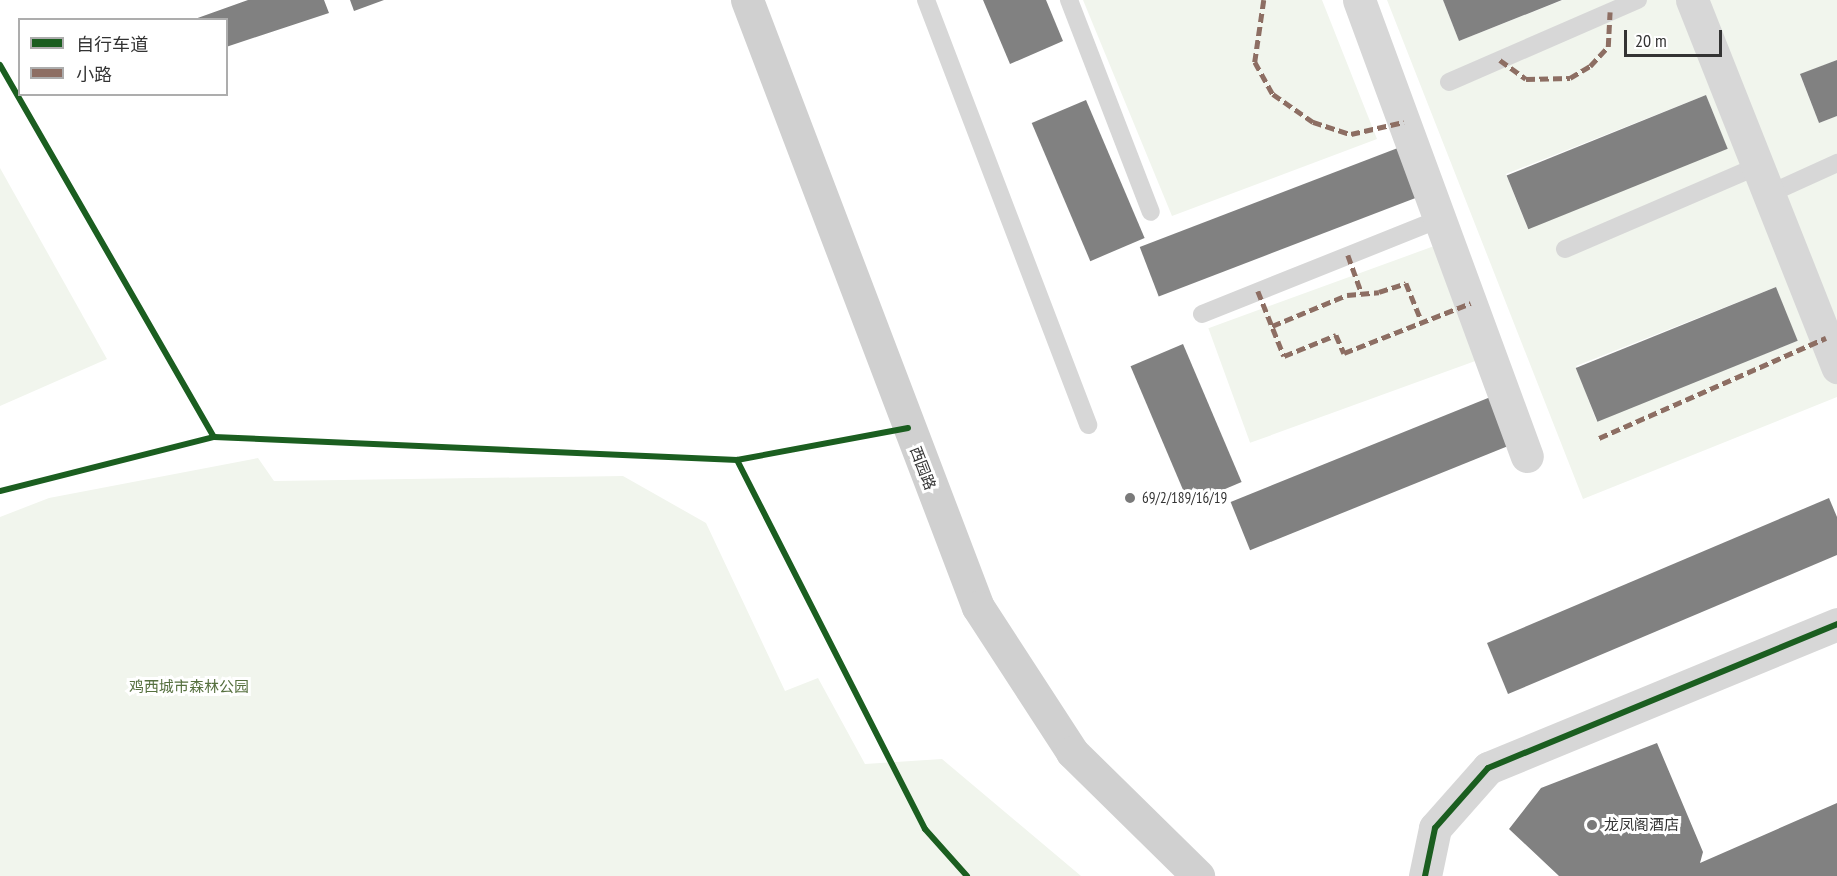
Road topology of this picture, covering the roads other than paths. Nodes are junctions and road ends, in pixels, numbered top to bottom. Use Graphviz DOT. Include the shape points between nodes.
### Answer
graph roads {
  1 [pos="747,0"];
  2 [pos="926,0"];
  3 [pos="1069,0"];
  4 [pos="1359,0"];
  5 [pos="1638,0"];
  6 [pos="1693,0"];
  7 [pos="1449,82"];
  8 [pos="1837,163"];
  9 [pos="1763,180"];
  10 [pos="1150,212"];
  11 [pos="1440,219"];
  12 [pos="1565,249"];
  13 [pos="1202,314"];
  14 [pos="1837,367"];
  15 [pos="1088,426"];
  16 [pos="1527,456"];
  17 [pos="1837,624"];
  18 [pos="1198,876"];
  19 [pos="1425,876"];
  1 -- 18 [label="main road, 西园路" via="978,608 1072,752"];
  2 -- 15 [label="lane"];
  3 -- 10 [label="lane"];
  4 -- 11 [label="street"];
  5 -- 7 [label="lane"];
  6 -- 9 [label="street"];
  8 -- 9 [label="lane"];
  9 -- 12 [label="lane"];
  9 -- 14 [label="street"];
  11 -- 13 [label="lane"];
  11 -- 16 [label="street"];
  17 -- 19 [label="street" via="1488,768 1435,828"];
}
